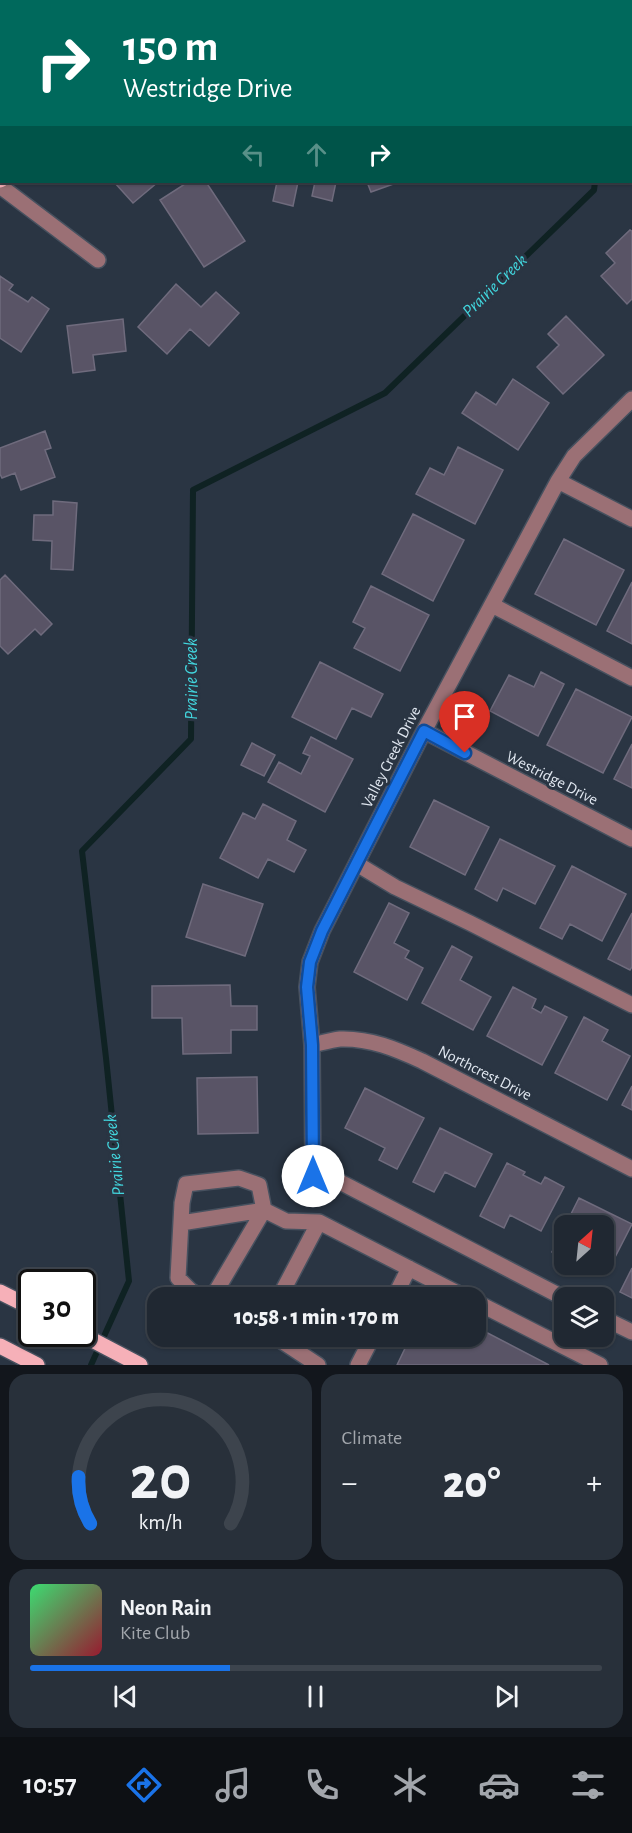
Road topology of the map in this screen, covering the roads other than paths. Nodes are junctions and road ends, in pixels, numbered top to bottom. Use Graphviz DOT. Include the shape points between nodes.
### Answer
graph roads {
  1 [pos="0,186"];
  2 [pos="98,260"];
  3 [pos="632,399"];
  4 [pos="558,482"];
  5 [pos="632,519"];
  6 [pos="492,605"];
  7 [pos="632,678"];
  8 [pos="424,731"];
  9 [pos="632,839"];
  10 [pos="357,864"];
  11 [pos="632,1005"];
  12 [pos="312,1045"];
  13 [pos="632,1169"];
  14 [pos="264,1210"];
  15 [pos="319,1222"];
  16 [pos="181,1223"];
  17 [pos="409,1268"];
  18 [pos="187,1287"];
  19 [pos="218,1287"];
  20 [pos="285,1287"];
  21 [pos="400,1287"];
  22 [pos="446,1287"];
  23 [pos="0,1292"];
  24 [pos="554,1293"];
  25 [pos="18,1301"];
  26 [pos="486,1307"];
  27 [pos="614,1323"];
  28 [pos="632,1332"];
  29 [pos="96,1341"];
  30 [pos="0,1346"];
  31 [pos="291,1347"];
  32 [pos="367,1347"];
  33 [pos="37,1365"];
  34 [pos="140,1365"];
  35 [pos="318,1365"];
  36 [pos="358,1365"];
  37 [pos="600,1365"];
  1 -- 2 [label="street"];
  3 -- 4 [label="street, Valley Creek Drive" via="574,456"];
  4 -- 5 [label="street"];
  4 -- 6 [label="street, Valley Creek Drive"];
  6 -- 7 [label="street"];
  6 -- 8 [label="street, Valley Creek Drive"];
  8 -- 9 [label="street, Westridge Drive"];
  8 -- 10 [label="street, Valley Creek Drive"];
  10 -- 11 [label="street" via="395,887"];
  10 -- 12 [label="street, Valley Creek Drive" via="310,962 307,987"];
  12 -- 13 [label="street, Northcrest Drive" via="340,1039 390,1046"];
  12 -- 24 [label="street, Valley Creek Drive" via="313,1172"];
  14 -- 15 [label="street" via="286,1221"];
  14 -- 16 [label="street"];
  14 -- 16 [label="street" via="259,1185 239,1178 186,1184"];
  14 -- 19 [label="street"];
  15 -- 17 [label="street"];
  15 -- 20 [label="street"];
  16 -- 18 [label="street" via="178,1278"];
  17 -- 21 [label="street"];
  17 -- 22 [label="street"];
  23 -- 25 [label="main road"];
  26 -- 37 [label="street"];
  27 -- 28 [label="street"];
  29 -- 34 [label="main road"];
  30 -- 33 [label="main road"];
  31 -- 35 [label="street"];
  32 -- 36 [label="street"];
}
